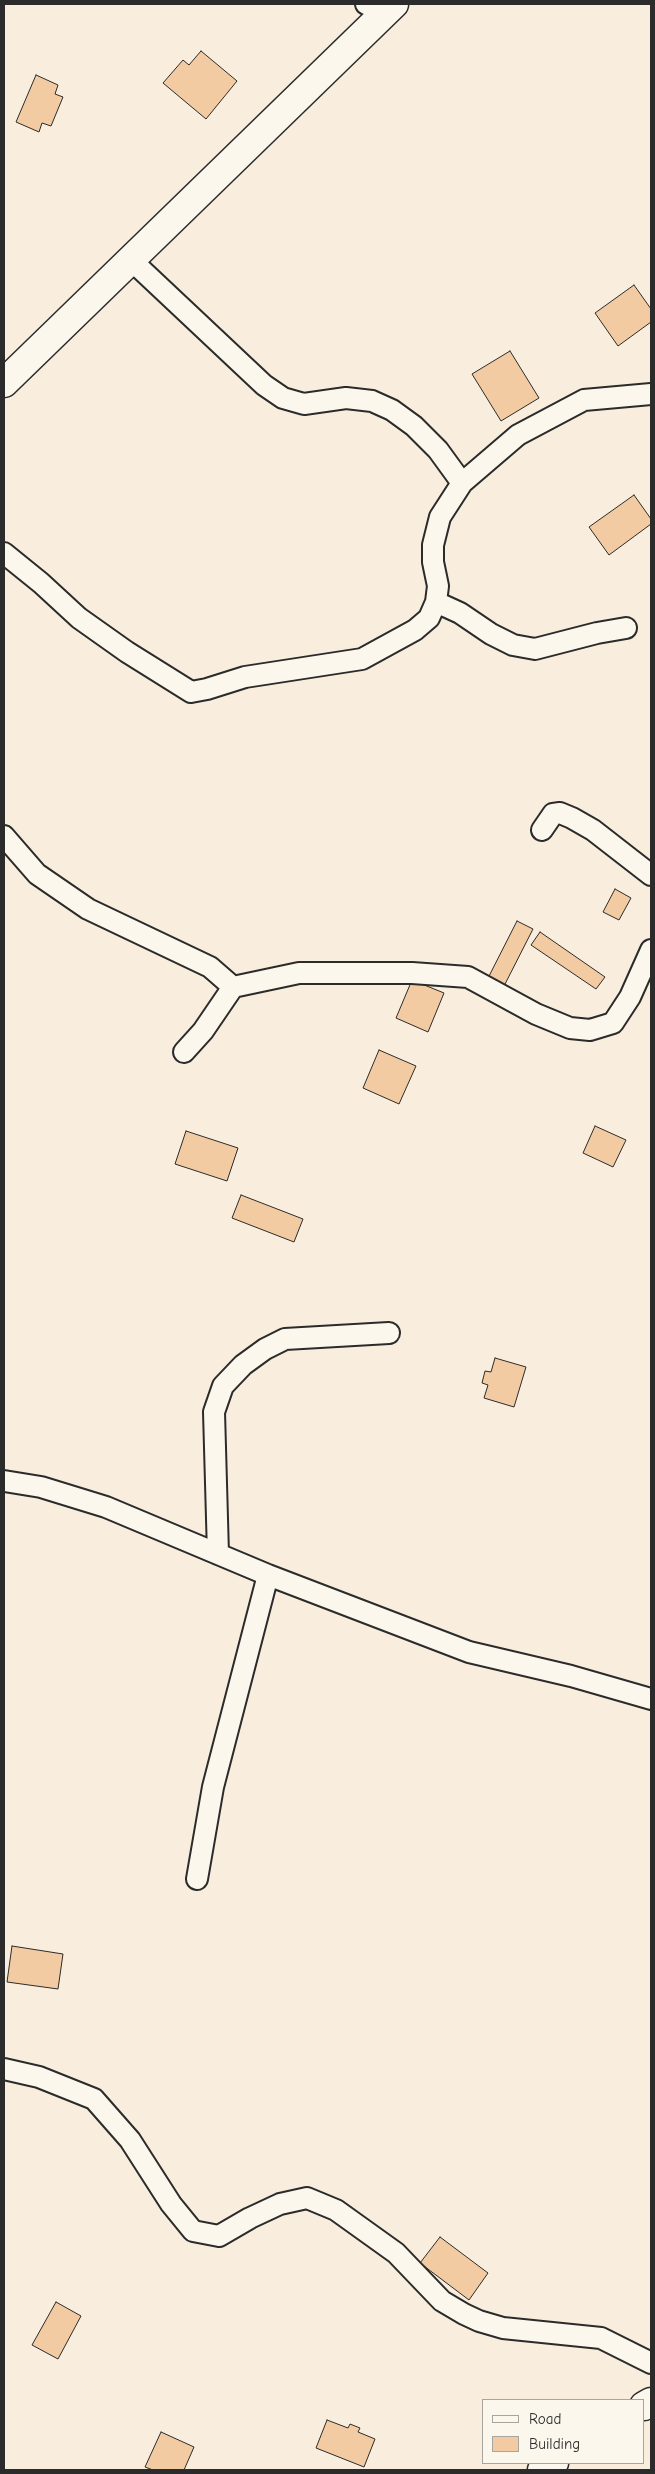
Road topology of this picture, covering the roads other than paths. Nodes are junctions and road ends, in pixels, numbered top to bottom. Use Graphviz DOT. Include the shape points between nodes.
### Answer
graph roads {
  1 [pos="382,6"];
  2 [pos="130,259"];
  3 [pos="5,379"];
  4 [pos="651,394"];
  5 [pos="462,483"];
  6 [pos="4,553"];
  7 [pos="436,602"];
  8 [pos="626,628"];
  9 [pos="542,830"];
  10 [pos="4,836"];
  11 [pos="651,875"];
  12 [pos="651,950"];
  13 [pos="233,987"];
  14 [pos="184,1052"];
  15 [pos="388,1333"];
  16 [pos="4,1481"];
  17 [pos="218,1554"];
  18 [pos="268,1575"];
  19 [pos="651,1699"];
  20 [pos="197,1879"];
  21 [pos="4,2069"];
  22 [pos="651,2363"];
  1 -- 2 [label="main road"];
  2 -- 3 [label="main road"];
  2 -- 5 [label="street" via="264,385 283,398 304,404 346,398 372,401 392,410 438,450"];
  4 -- 5 [label="street" via="584,400 518,435"];
  5 -- 7 [label="street" via="440,517 433,545 438,586"];
  6 -- 7 [label="street" via="79,618 191,692 245,677 362,659 416,630 428,618"];
  7 -- 8 [label="street" via="513,645 535,650"];
  9 -- 11 [label="street" via="553,814 560,813 594,830"];
  10 -- 13 [label="street" via="37,874 88,909 210,967"];
  12 -- 13 [label="street" via="630,997 613,1023 590,1030 570,1028 536,1014 468,977 420,973 299,973"];
  13 -- 14 [label="street" via="203,1032"];
  15 -- 17 [label="street" via="285,1339 243,1365 223,1386 214,1412"];
  16 -- 17 [label="street" via="41,1487 106,1507"];
  17 -- 18 [label="street"];
  18 -- 19 [label="street" via="469,1652"];
  18 -- 20 [label="street" via="213,1787"];
  21 -- 22 [label="street" via="39,2077 94,2099 130,2140 171,2204 194,2231 219,2236 280,2204 307,2198 336,2210 396,2253 442,2300 479,2322 503,2328 601,2338"];
}
